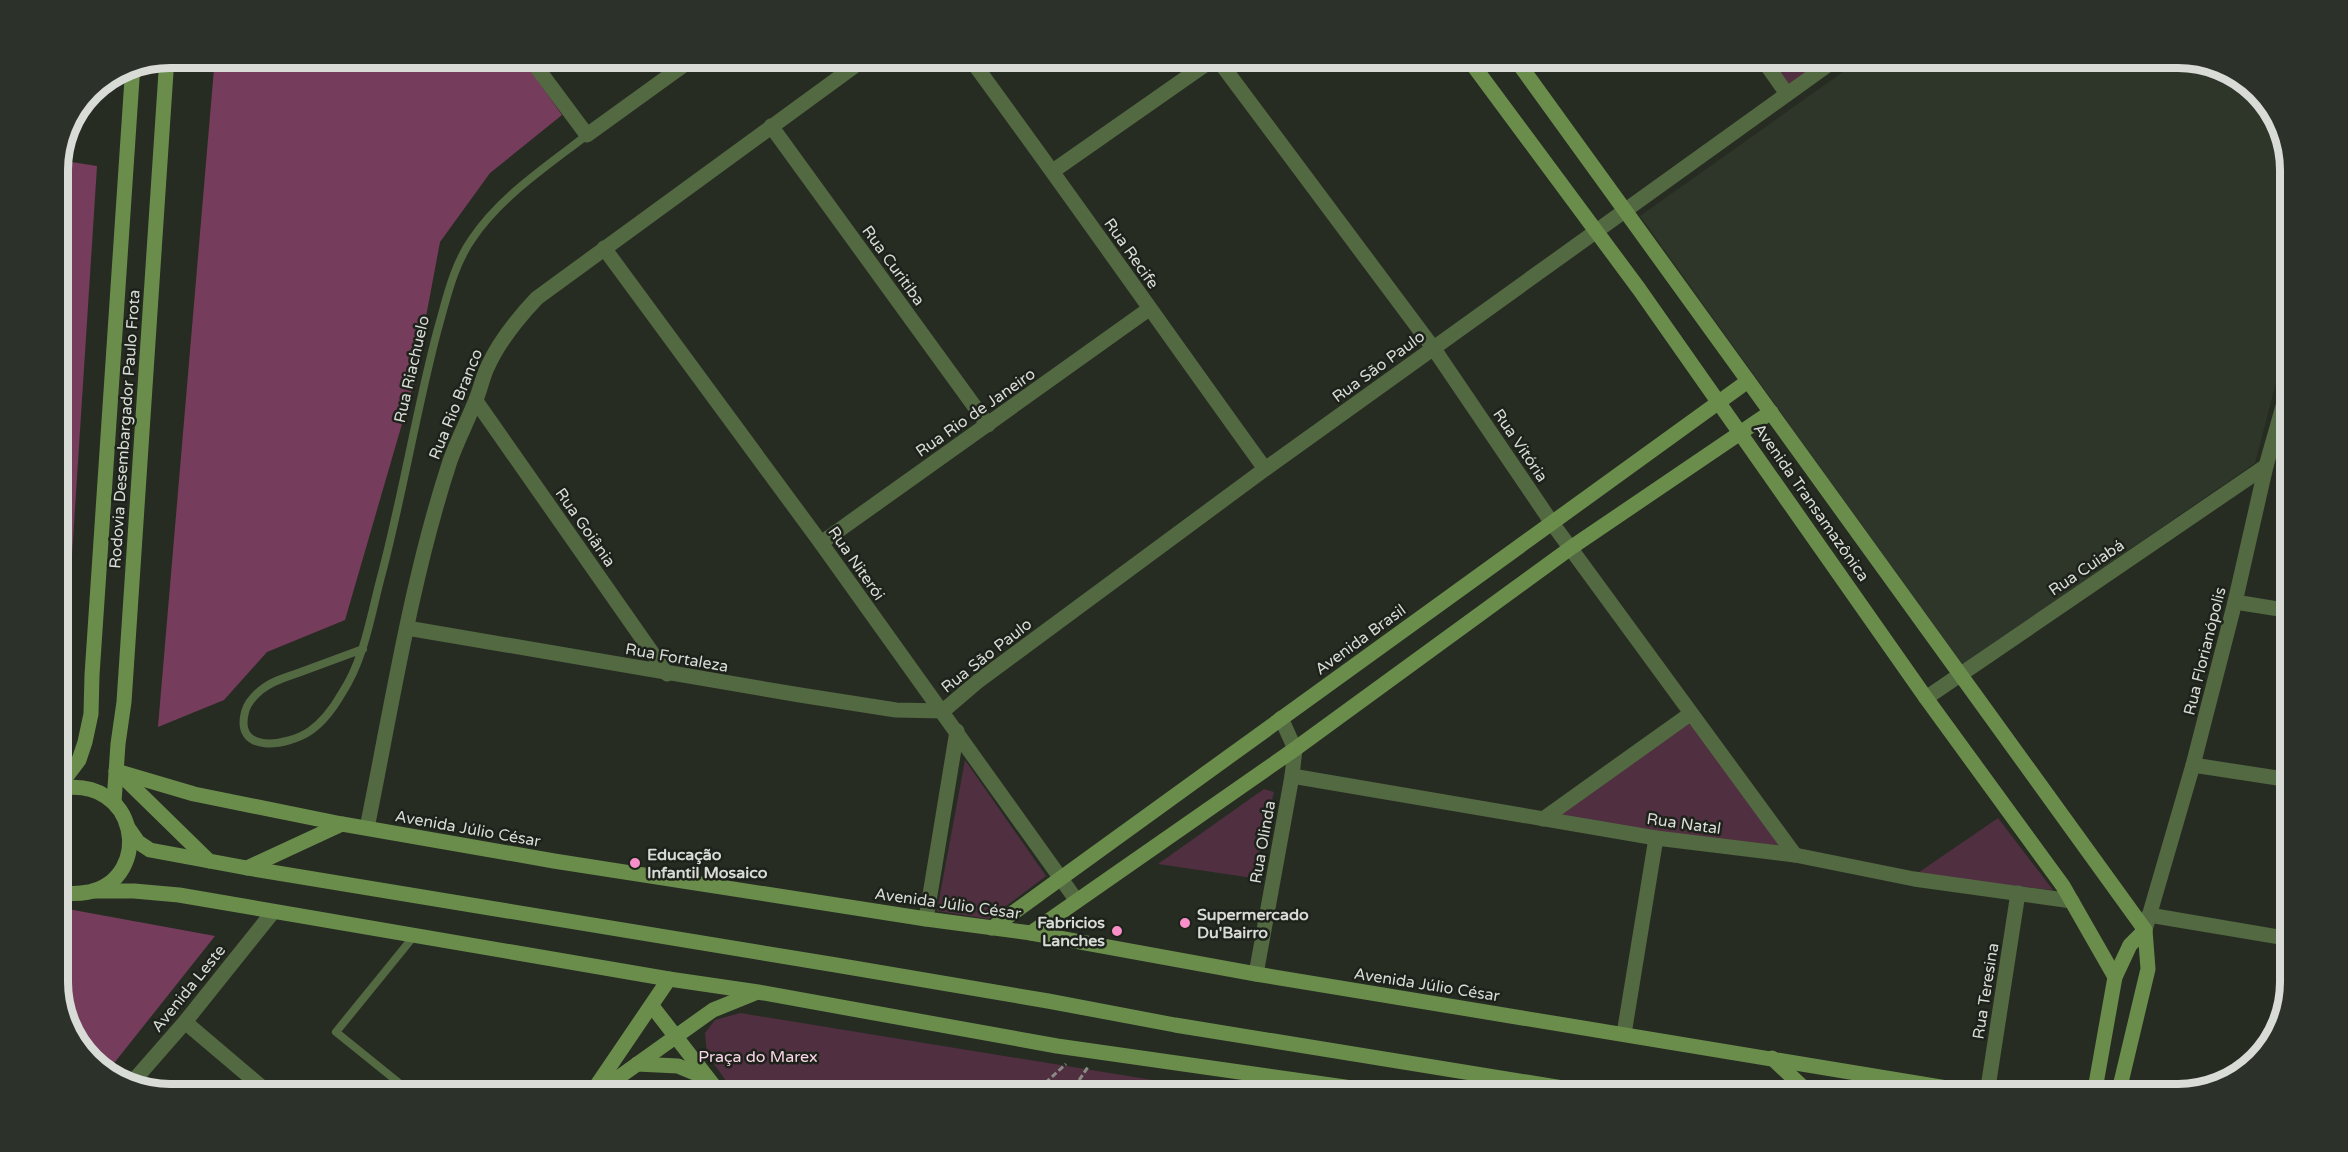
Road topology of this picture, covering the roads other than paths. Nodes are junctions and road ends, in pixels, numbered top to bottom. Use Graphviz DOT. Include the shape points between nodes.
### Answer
graph roads {
  1 [pos="166,68"];
  2 [pos="537,68"];
  3 [pos="680,68"];
  4 [pos="852,68"];
  5 [pos="977,68"];
  6 [pos="1200,68"];
  7 [pos="1224,68"];
  8 [pos="1475,68"];
  9 [pos="1522,68"];
  10 [pos="1769,68"];
  11 [pos="1823,68"];
  12 [pos="132,74"];
  13 [pos="1787,93"];
  14 [pos="771,126"];
  15 [pos="587,135"];
  16 [pos="1053,171"];
  17 [pos="1625,210"];
  18 [pos="1596,230"];
  19 [pos="604,248"];
  20 [pos="1149,309"];
  21 [pos="1434,349"];
  22 [pos="1748,381"];
  23 [pos="476,401"];
  24 [pos="1719,402"];
  25 [pos="1771,412"];
  26 [pos="2280,421"];
  27 [pos="988,425"];
  28 [pos="1741,432"];
  29 [pos="2274,444"];
  30 [pos="2280,445"];
  31 [pos="2266,466"];
  32 [pos="1265,469"];
  33 [pos="1552,523"];
  34 [pos="821,543"];
  35 [pos="1572,547"];
  36 [pos="2235,602"];
  37 [pos="2280,609"];
  38 [pos="407,628"];
  39 [pos="363,649"];
  40 [pos="667,674"];
  41 [pos="1960,675"];
  42 [pos="1926,698"];
  43 [pos="943,711"];
  44 [pos="1690,714"];
  45 [pos="1281,718"];
  46 [pos="957,731"];
  47 [pos="1295,749"];
  48 [pos="2193,765"];
  49 [pos="116,771"];
  50 [pos="68,774"];
  51 [pos="1292,776"];
  52 [pos="2280,778"];
  53 [pos="68,787"];
  54 [pos="114,802"];
  55 [pos="1543,819"];
  56 [pos="342,824"];
  57 [pos="367,828"];
  58 [pos="129,829"];
  59 [pos="1656,838"];
  60 [pos="1795,855"];
  61 [pos="209,861"];
  62 [pos="247,868"];
  63 [pos="1060,878"];
  64 [pos="93,891"];
  65 [pos="2018,892"];
  66 [pos="68,893"];
  67 [pos="1077,901"];
  68 [pos="2072,901"];
  69 [pos="273,912"];
  70 [pos="2149,915"];
  71 [pos="926,919"];
  72 [pos="992,928"];
  73 [pos="2145,930"];
  74 [pos="1031,933"];
  75 [pos="415,935"];
  76 [pos="2280,937"];
  77 [pos="1256,974"];
  78 [pos="2115,976"];
  79 [pos="669,979"];
  80 [pos="758,992"];
  81 [pos="652,1006"];
  82 [pos="185,1022"];
  83 [pos="1624,1034"];
  84 [pos="675,1037"];
  85 [pos="1771,1058"];
  86 [pos="637,1064"];
  87 [pos="136,1078"];
  88 [pos="708,1078"];
  89 [pos="258,1084"];
  90 [pos="400,1084"];
  91 [pos="599,1084"];
  92 [pos="608,1084"];
  93 [pos="713,1084"];
  94 [pos="1323,1084"];
  95 [pos="1538,1084"];
  96 [pos="1799,1084"];
  97 [pos="1923,1084"];
  98 [pos="1990,1084"];
  99 [pos="2096,1084"];
  100 [pos="2121,1084"];
  1 -- 49 [label="street, Rodovia Desembargador Paulo Frota" via="124,702"];
  2 -- 15 [label="street"];
  3 -- 15 [label="street, Rua Riachuelo"];
  4 -- 14 [label="street, Rua Rio Branco"];
  5 -- 16 [label="street, Rua Recife"];
  6 -- 16 [label="street"];
  7 -- 21 [label="street, Rua Vitória"];
  8 -- 18 [label="street, Avenida Transamazônica"];
  9 -- 17 [label="street, Avenida Transamazônica"];
  10 -- 13 [label="street"];
  11 -- 13 [label="street, Rua São Paulo"];
  12 -- 50 [label="street, Rodovia Desembargador Paulo Frota" via="91,714 79,760"];
  13 -- 17 [label="street, Rua São Paulo"];
  14 -- 19 [label="street, Rua Rio Branco"];
  14 -- 27 [label="street, Rua Curitiba"];
  15 -- 39 [label="lane, Rua Riachuelo" via="505,201 472,239 463,256 430,360 397,517"];
  16 -- 20 [label="street, Rua Recife"];
  17 -- 18 [label="street, Rua São Paulo"];
  17 -- 22 [label="street, Avenida Transamazônica"];
  18 -- 21 [label="street, Rua São Paulo"];
  18 -- 24 [label="street, Avenida Transamazônica"];
  19 -- 23 [label="street, Rua Rio Branco" via="537,298 519,317 487,368"];
  19 -- 34 [label="street, Rua Niterói"];
  20 -- 27 [label="street, Rua Rio de Janeiro"];
  20 -- 32 [label="street, Rua Recife"];
  21 -- 32 [label="street, Rua São Paulo"];
  21 -- 33 [label="street, Rua Vitória"];
  22 -- 24 [label="street, Avenida Brasil"];
  22 -- 25 [label="street, Avenida Transamazônica"];
  23 -- 38 [label="street, Rua Rio Branco" via="451,458"];
  23 -- 40 [label="street, Rua Goiânia"];
  24 -- 28 [label="street, Avenida Transamazônica"];
  24 -- 33 [label="street, Avenida Brasil"];
  25 -- 28 [label="street"];
  25 -- 41 [label="street, Avenida Transamazônica"];
  26 -- 29 [label="street, Rua Florianópolis"];
  27 -- 34 [label="street, Rua Rio de Janeiro"];
  28 -- 35 [label="street"];
  28 -- 42 [label="street, Avenida Transamazônica"];
  29 -- 30 [label="street"];
  29 -- 31 [label="street, Rua Florianópolis"];
  31 -- 36 [label="street, Rua Florianópolis"];
  31 -- 41 [label="street, Rua Cuiabá"];
  32 -- 43 [label="street, Rua São Paulo"];
  33 -- 35 [label="street, Rua Vitória"];
  33 -- 45 [label="street, Avenida Brasil"];
  34 -- 43 [label="street, Rua Niterói"];
  35 -- 44 [label="street, Rua Vitória"];
  35 -- 47 [label="street"];
  36 -- 37 [label="street"];
  36 -- 48 [label="street, Rua Florianópolis"];
  38 -- 40 [label="street, Rua Fortaleza"];
  38 -- 57 [label="street, Rua Rio Branco"];
  39 -- 39 [label="lane, Rua Riachuelo" via="332,710 311,731 288,742 265,745 253,740 246,731 246,710 261,690"];
  40 -- 43 [label="street, Rua Fortaleza" via="896,710"];
  41 -- 42 [label="street, Rua Cuiabá"];
  41 -- 73 [label="street, Avenida Transamazônica"];
  42 -- 68 [label="street, Avenida Transamazônica"];
  43 -- 46 [label="street, Rua Niterói"];
  44 -- 55 [label="street"];
  44 -- 60 [label="street, Rua Vitória"];
  45 -- 47 [label="street"];
  45 -- 63 [label="street, Avenida Brasil"];
  46 -- 63 [label="street, Rua Niterói"];
  46 -- 71 [label="street"];
  47 -- 51 [label="street, Rua Olinda"];
  47 -- 67 [label="street"];
  48 -- 52 [label="street"];
  48 -- 70 [label="street, Rua Florianópolis"];
  49 -- 54 [label="street, Rodovia Desembargador Paulo Frota"];
  49 -- 56 [label="street, Avenida Júlio César" via="194,794"];
  49 -- 61 [label="street"];
  51 -- 55 [label="street, Rua Natal"];
  51 -- 77 [label="street, Rua Olinda"];
  53 -- 54 [label="street" via="88,787"];
  54 -- 58 [label="street"];
  55 -- 59 [label="street, Rua Natal"];
  56 -- 57 [label="street, Avenida Júlio César"];
  56 -- 62 [label="street"];
  57 -- 71 [label="street, Avenida Júlio César"];
  58 -- 61 [label="street" via="138,842 150,849"];
  58 -- 64 [label="street" via="126,860 107,884"];
  59 -- 60 [label="street, Rua Natal"];
  59 -- 83 [label="street"];
  60 -- 65 [label="street, Rua Natal" via="1914,879"];
  61 -- 62 [label="street"];
  62 -- 95 [label="street"];
  63 -- 67 [label="street, Rua Niterói"];
  63 -- 72 [label="street, Avenida Brasil"];
  64 -- 66 [label="street"];
  64 -- 69 [label="street" via="179,895"];
  65 -- 68 [label="street, Rua Natal"];
  65 -- 98 [label="street, Rua Teresina"];
  67 -- 74 [label="street"];
  68 -- 78 [label="street, Avenida Transamazônica"];
  69 -- 75 [label="street"];
  69 -- 82 [label="street, Avenida Leste"];
  70 -- 73 [label="street, Rua Florianópolis"];
  70 -- 76 [label="street"];
  71 -- 72 [label="street, Avenida Júlio César"];
  72 -- 74 [label="street, Avenida Júlio César"];
  73 -- 78 [label="street, Rua Florianópolis" via="2130,945"];
  73 -- 100 [label="street, Rua Florianópolis" via="2148,969"];
  74 -- 77 [label="street, Avenida Júlio César"];
  75 -- 79 [label="street"];
  75 -- 90 [label="lane" via="336,1032"];
  77 -- 83 [label="street, Avenida Júlio César"];
  78 -- 99 [label="street, Rua Florianópolis"];
  79 -- 80 [label="street"];
  79 -- 81 [label="street"];
  80 -- 84 [label="street" via="713,1010"];
  80 -- 94 [label="street" via="1082,1050"];
  81 -- 84 [label="street"];
  81 -- 91 [label="street"];
  82 -- 87 [label="street, Avenida Leste"];
  82 -- 89 [label="street"];
  83 -- 85 [label="street, Avenida Júlio César"];
  84 -- 86 [label="street"];
  84 -- 88 [label="street"];
  85 -- 96 [label="street"];
  85 -- 97 [label="street, Avenida Júlio César"];
  86 -- 88 [label="street" via="678,1066"];
  86 -- 92 [label="street"];
  88 -- 93 [label="street"];
}
